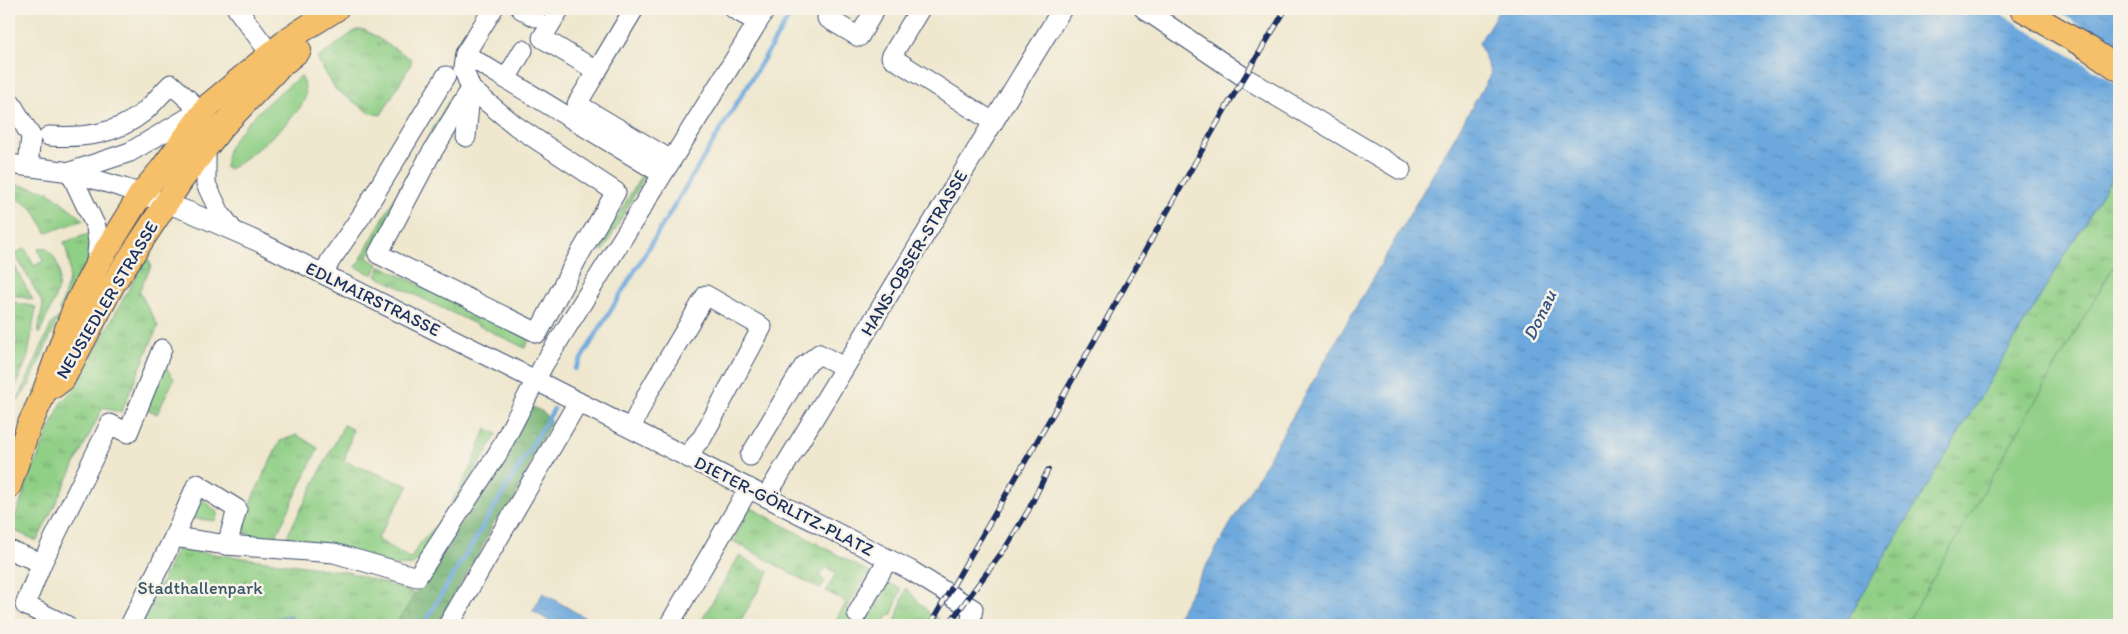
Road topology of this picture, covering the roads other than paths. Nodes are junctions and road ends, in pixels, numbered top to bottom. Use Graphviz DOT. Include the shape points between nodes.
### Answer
graph roads {
  1 [pos="237,9"];
  2 [pos="492,9"];
  3 [pos="558,9"];
  4 [pos="634,9"];
  5 [pos="734,9"];
  6 [pos="832,9"];
  7 [pos="875,9"];
  8 [pos="920,9"];
  9 [pos="1062,9"];
  10 [pos="1144,9"];
  11 [pos="2022,9"];
  12 [pos="334,10"];
  13 [pos="761,16"];
  14 [pos="524,50"];
  15 [pos="465,54"];
  16 [pos="274,60"];
  17 [pos="2119,69"];
  18 [pos="597,71"];
  19 [pos="446,76"];
  20 [pos="506,79"];
  21 [pos="471,89"];
  22 [pos="9,100"];
  23 [pos="203,109"];
  24 [pos="993,122"];
  25 [pos="48,136"];
  26 [pos="466,137"];
  27 [pos="206,148"];
  28 [pos="9,164"];
  29 [pos="28,166"];
  30 [pos="667,167"];
  31 [pos="1402,170"];
  32 [pos="70,172"];
  33 [pos="140,194"];
  34 [pos="166,203"];
  35 [pos="232,230"];
  36 [pos="578,257"];
  37 [pos="95,268"];
  38 [pos="601,272"];
  39 [pos="324,274"];
  40 [pos="162,349"];
  41 [pos="844,367"];
  42 [pos="535,380"];
  43 [pos="44,393"];
  44 [pos="578,402"];
  45 [pos="631,428"];
  46 [pos="18,433"];
  47 [pos="750,456"];
  48 [pos="689,458"];
  49 [pos="9,486"];
  50 [pos="748,488"];
  51 [pos="766,497"];
  52 [pos="174,537"];
  53 [pos="227,545"];
  54 [pos="9,550"];
  55 [pos="888,559"];
  56 [pos="42,563"];
  57 [pos="857,614"];
  58 [pos="66,625"];
  59 [pos="130,625"];
  60 [pos="448,625"];
  61 [pos="669,625"];
  62 [pos="970,625"];
  1 -- 16 [label="street"];
  2 -- 15 [label="street"];
  3 -- 18 [label="street" via="542,38"];
  4 -- 18 [label="street"];
  5 -- 13 [label="street"];
  6 -- 7 [label="street" via="827,18 859,37"];
  8 -- 24 [label="street" via="891,57"];
  9 -- 24 [label="street, HANS-OBSER-STRASSE"];
  10 -- 31 [label="street" via="1244,77"];
  11 -- 17 [label="main road"];
  12 -- 16 [label="main road" via="290,38"];
  13 -- 30 [label="street"];
  14 -- 20 [label="street"];
  15 -- 20 [label="street"];
  15 -- 21 [label="street" via="463,68"];
  16 -- 23 [label="main road, NEUSIEDLER STRASSE"];
  16 -- 27 [label="main road, NEUSIEDLER STRASSE"];
  18 -- 30 [label="street" via="578,104"];
  19 -- 39 [label="street"];
  20 -- 30 [label="street"];
  21 -- 26 [label="street"];
  21 -- 36 [label="street" via="516,126 616,192"];
  21 -- 36 [label="street" via="429,157 378,254 538,333"];
  22 -- 29 [label="street" via="31,136"];
  23 -- 25 [label="street" via="171,84 143,113 109,131 80,136"];
  23 -- 32 [label="street" via="130,152"];
  23 -- 33 [label="main road, NEUSIEDLER STRASSE" via="166,164"];
  24 -- 41 [label="street, HANS-OBSER-STRASSE"];
  27 -- 34 [label="main road, NEUSIEDLER STRASSE"];
  27 -- 35 [label="street" via="206,184"];
  28 -- 29 [label="street, EDLMAIRSTRASSE"];
  29 -- 32 [label="street, EDLMAIRSTRASSE"];
  30 -- 38 [label="street"];
  32 -- 33 [label="street, EDLMAIRSTRASSE"];
  32 -- 37 [label="street" via="96,227"];
  33 -- 34 [label="street, EDLMAIRSTRASSE"];
  33 -- 37 [label="main road, NEUSIEDLER STRASSE"];
  34 -- 35 [label="street, EDLMAIRSTRASSE"];
  34 -- 43 [label="main road, NEUSIEDLER STRASSE" via="113,284 63,379"];
  35 -- 39 [label="street, EDLMAIRSTRASSE"];
  36 -- 38 [label="street"];
  37 -- 43 [label="main road, NEUSIEDLER STRASSE" via="75,307"];
  38 -- 42 [label="street"];
  39 -- 42 [label="street, EDLMAIRSTRASSE"];
  40 -- 56 [label="street" via="128,433 110,424"];
  41 -- 47 [label="street" via="819,354 804,366"];
  41 -- 51 [label="street, HANS-OBSER-STRASSE"];
  42 -- 44 [label="street, EDLMAIRSTRASSE"];
  42 -- 53 [label="street" via="498,453 417,577 334,553"];
  43 -- 46 [label="main road, NEUSIEDLER STRASSE"];
  44 -- 45 [label="street, DIETER-GÖRLITZ-PLATZ"];
  44 -- 60 [label="street"];
  45 -- 48 [label="street, DIETER-GÖRLITZ-PLATZ"];
  45 -- 48 [label="street" via="706,295 762,327"];
  46 -- 49 [label="main road, NEUSIEDLER STRASSE"];
  48 -- 50 [label="street, DIETER-GÖRLITZ-PLATZ"];
  50 -- 51 [label="street, DIETER-GÖRLITZ-PLATZ"];
  50 -- 61 [label="street"];
  51 -- 55 [label="street, DIETER-GÖRLITZ-PLATZ"];
  52 -- 53 [label="street"];
  52 -- 53 [label="street" via="197,484 237,509"];
  52 -- 59 [label="street"];
  54 -- 56 [label="street"];
  55 -- 57 [label="street"];
  55 -- 62 [label="street, DIETER-GÖRLITZ-PLATZ" via="973,609"];
  56 -- 58 [label="street" via="25,605"];
}
